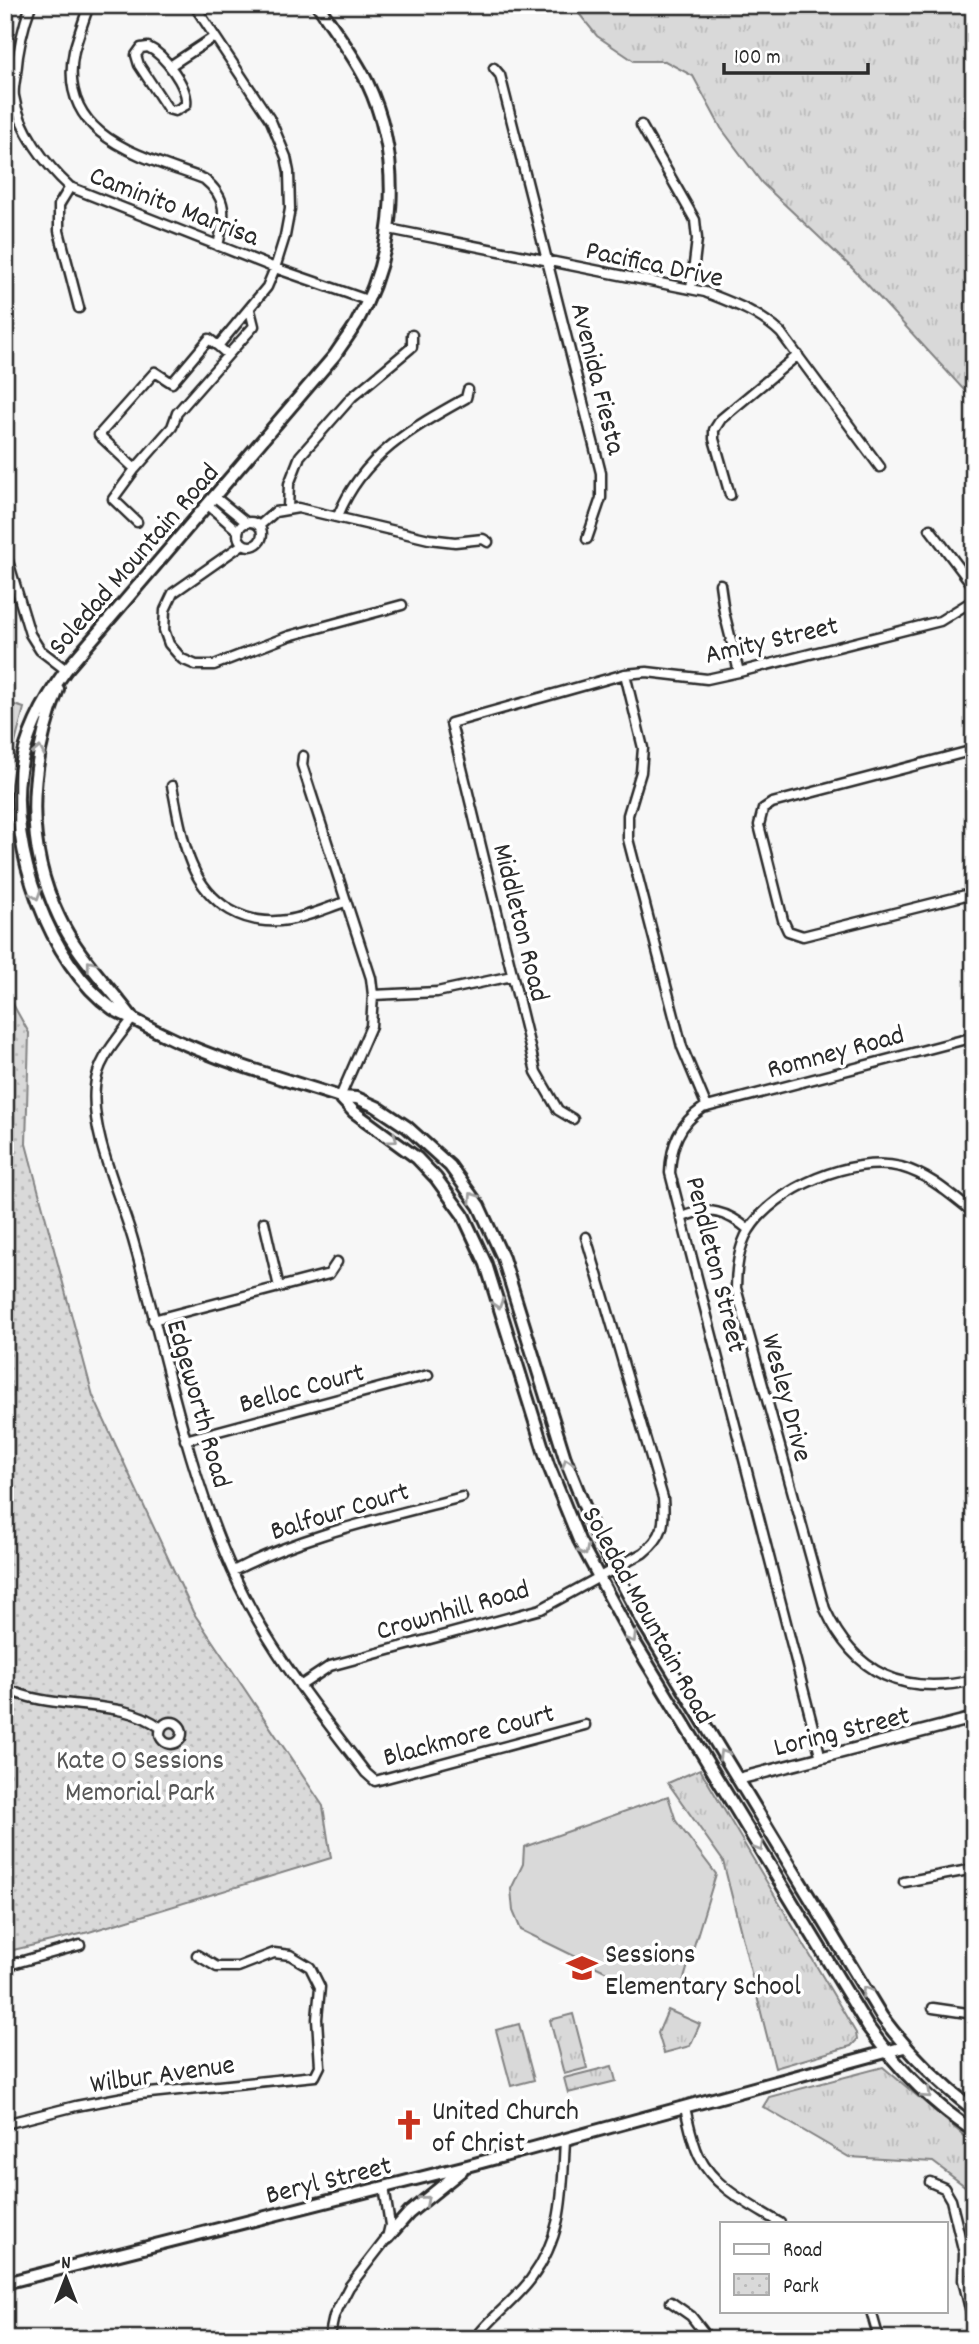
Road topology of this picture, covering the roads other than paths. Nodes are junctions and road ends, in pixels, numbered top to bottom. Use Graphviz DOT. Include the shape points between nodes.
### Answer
graph roads {
  1 [pos="31,5"];
  2 [pos="89,5"];
  3 [pos="194,5"];
  4 [pos="318,5"];
  5 [pos="214,37"];
  6 [pos="170,66"];
  7 [pos="494,68"];
  8 [pos="10,96"];
  9 [pos="640,125"];
  10 [pos="70,187"];
  11 [pos="389,229"];
  12 [pos="218,246"];
  13 [pos="547,262"];
  14 [pos="275,268"];
  15 [pos="691,289"];
  16 [pos="367,300"];
  17 [pos="79,308"];
  18 [pos="250,310"];
  19 [pos="412,335"];
  20 [pos="218,345"];
  21 [pos="228,355"];
  22 [pos="798,355"];
  23 [pos="468,390"];
  24 [pos="880,467"];
  25 [pos="135,469"];
  26 [pos="730,495"];
  27 [pos="211,501"];
  28 [pos="288,508"];
  29 [pos="338,516"];
  30 [pos="137,523"];
  31 [pos="247,523"];
  32 [pos="258,526"];
  33 [pos="930,528"];
  34 [pos="238,531"];
  35 [pos="587,539"];
  36 [pos="488,542"];
  37 [pos="243,544"];
  38 [pos="5,551"];
  39 [pos="720,584"];
  40 [pos="974,587"];
  41 [pos="974,600"];
  42 [pos="402,605"];
  43 [pos="66,670"];
  44 [pos="739,672"];
  45 [pos="625,674"];
  46 [pos="451,723"];
  47 [pos="974,750"];
  48 [pos="303,756"];
  49 [pos="173,786"];
  50 [pos="974,893"];
  51 [pos="345,902"];
  52 [pos="512,976"];
  53 [pos="373,995"];
  54 [pos="133,1018"];
  55 [pos="974,1037"];
  56 [pos="340,1097"];
  57 [pos="707,1107"];
  58 [pos="573,1119"];
  59 [pos="974,1213"];
  60 [pos="681,1217"];
  61 [pos="264,1222"];
  62 [pos="749,1230"];
  63 [pos="586,1237"];
  64 [pos="337,1262"];
  65 [pos="278,1287"];
  66 [pos="153,1320"];
  67 [pos="428,1376"];
  68 [pos="186,1440"];
  69 [pos="462,1497"];
  70 [pos="616,1569"];
  71 [pos="233,1571"];
  72 [pos="599,1579"];
  73 [pos="974,1680"];
  74 [pos="300,1686"];
  75 [pos="5,1688"];
  76 [pos="974,1718"];
  77 [pos="585,1725"];
  78 [pos="161,1728"];
  79 [pos="821,1758"];
  80 [pos="366,1773"];
  81 [pos="738,1779"];
  82 [pos="723,1789"];
  83 [pos="974,1869"];
  84 [pos="904,1882"];
  85 [pos="80,1945"];
  86 [pos="197,1955"];
  87 [pos="5,1966"];
  88 [pos="933,2008"];
  89 [pos="974,2014"];
  90 [pos="904,2047"];
  91 [pos="886,2052"];
  92 [pos="685,2108"];
  93 [pos="974,2110"];
  94 [pos="5,2124"];
  95 [pos="974,2131"];
  96 [pos="565,2140"];
  97 [pos="467,2166"];
  98 [pos="930,2182"];
  99 [pos="384,2187"];
  100 [pos="778,2222"];
  101 [pos="387,2238"];
  102 [pos="969,2269"];
  103 [pos="5,2283"];
  104 [pos="671,2302"];
  105 [pos="872,2312"];
  106 [pos="974,2326"];
  107 [pos="329,2339"];
  108 [pos="475,2339"];
  109 [pos="709,2339"];
  110 [pos="879,2339"];
  1 -- 8 [label="street" via="18,43"];
  2 -- 12 [label="street" via="74,52 75,91 82,111 100,134 121,148 212,186 224,213"];
  3 -- 5 [label="street"];
  4 -- 11 [label="main road, Soledad Mountain Road" via="366,81 380,117 389,166"];
  5 -- 6 [label="street"];
  5 -- 14 [label="street" via="271,121 286,157 290,209"];
  6 -- 6 [label="street" via="148,47 136,55 168,108 175,111 186,105 187,98"];
  7 -- 13 [label="street, Avenida Fiesta" via="500,75"];
  8 -- 10 [label="street, Caminito Marrisa" via="35,145"];
  9 -- 15 [label="street" via="695,220"];
  10 -- 12 [label="street, Caminito Marrisa"];
  10 -- 17 [label="street" via="59,205 59,231"];
  11 -- 13 [label="street, Pacifica Drive"];
  11 -- 16 [label="main road, Soledad Mountain Road"];
  12 -- 14 [label="street, Caminito Marrisa"];
  13 -- 15 [label="street, Pacifica Drive"];
  13 -- 35 [label="street, Avenida Fiesta" via="601,473 601,498"];
  14 -- 16 [label="street, Caminito Marrisa"];
  14 -- 18 [label="street"];
  15 -- 22 [label="street, Pacifica Drive" via="767,320"];
  16 -- 27 [label="main road, Soledad Mountain Road" via="335,355"];
  18 -- 20 [label="street"];
  18 -- 21 [label="street" via="254,326"];
  19 -- 28 [label="street" via="412,347 352,397 300,456 289,484"];
  20 -- 21 [label="street"];
  20 -- 25 [label="street" via="209,339 172,383 155,372 99,435"];
  21 -- 25 [label="street"];
  22 -- 24 [label="street, Pacifica Drive"];
  22 -- 26 [label="street" via="721,419 714,430"];
  23 -- 29 [label="street" via="466,398 382,452 347,493"];
  25 -- 30 [label="street" via="113,499"];
  27 -- 31 [label="street"];
  27 -- 34 [label="street"];
  27 -- 43 [label="main road, Soledad Mountain Road"];
  28 -- 29 [label="street"];
  28 -- 32 [label="street"];
  29 -- 36 [label="street" via="429,539"];
  31 -- 32 [label="street"];
  31 -- 34 [label="street"];
  32 -- 37 [label="street" via="260,541 254,546"];
  33 -- 40 [label="street"];
  34 -- 37 [label="street"];
  37 -- 42 [label="street" via="173,593 165,610 164,630 182,659 214,665 289,636"];
  38 -- 43 [label="street" via="30,634 40,650"];
  39 -- 44 [label="street"];
  41 -- 44 [label="street, Amity Street" via="940,621"];
  54 -- 43 [label="main road, one-way" via="59,918 39,857 35,771"];
  43 -- 54 [label="main road, Soledad Mountain Road, one-way" via="40,709 20,770 22,839 33,888 56,941 81,977 114,1009"];
  44 -- 45 [label="street, Amity Street" via="707,679"];
  45 -- 46 [label="street, Amity Street"];
  45 -- 57 [label="street" via="643,748 628,816 628,839 682,1047"];
  46 -- 52 [label="street, Middleton Road"];
  47 -- 50 [label="street" via="772,803 763,809 759,825 783,920 788,930 803,936"];
  48 -- 51 [label="street"];
  49 -- 51 [label="street" via="187,857 214,901 261,921 289,920"];
  51 -- 53 [label="street"];
  52 -- 53 [label="street" via="437,992"];
  52 -- 58 [label="street, Middleton Road" via="536,1072 558,1110"];
  53 -- 56 [label="street" via="371,1026"];
  54 -- 56 [label="main road, Soledad Mountain Road" via="186,1045"];
  54 -- 66 [label="street, Edgeworth Road" via="102,1062 94,1086 95,1122"];
  55 -- 57 [label="street, Romney Road"];
  70 -- 56 [label="main road, Soledad Mountain Road, one-way" via="595,1533 565,1458 503,1258 479,1206 450,1166 407,1127 377,1107"];
  56 -- 72 [label="main road, Soledad Mountain Road, one-way" via="416,1158 463,1215 486,1264 548,1464"];
  57 -- 60 [label="street, Pendleton Street" via="692,1116 671,1151 670,1173"];
  59 -- 62 [label="street, Wesley Drive" via="923,1175 899,1167 867,1165 813,1179 770,1206"];
  60 -- 62 [label="street" via="708,1210 735,1217"];
  60 -- 79 [label="street, Pendleton Street"];
  61 -- 65 [label="street"];
  62 -- 73 [label="street, Wesley Drive" via="736,1288 825,1609 835,1631 863,1662 898,1681 934,1687"];
  63 -- 70 [label="street" via="663,1498 663,1530 654,1544"];
  64 -- 65 [label="street" via="329,1274"];
  65 -- 66 [label="street"];
  66 -- 68 [label="street, Edgeworth Road"];
  67 -- 68 [label="street, Belloc Court"];
  68 -- 71 [label="street, Edgeworth Road"];
  69 -- 71 [label="street, Balfour Court" via="296,1543"];
  70 -- 72 [label="street, Crownhill Road"];
  81 -- 70 [label="main road, Soledad Mountain Road, one-way"];
  71 -- 74 [label="street, Edgeworth Road"];
  72 -- 74 [label="street, Crownhill Road" via="541,1609 330,1666"];
  72 -- 82 [label="main road, Soledad Mountain Road, one-way"];
  74 -- 80 [label="street, Edgeworth Road"];
  75 -- 78 [label="street" via="42,1702 114,1709 151,1720"];
  76 -- 79 [label="street, Loring Street"];
  77 -- 80 [label="street, Blackmore Court" via="380,1782"];
  79 -- 81 [label="street, Loring Street"];
  81 -- 82 [label="street, Loring Street"];
  90 -- 81 [label="main road, Soledad Mountain Road, one-way"];
  82 -- 91 [label="main road, Soledad Mountain Road, one-way"];
  83 -- 84 [label="street"];
  85 -- 87 [label="street"];
  86 -- 94 [label="street, Wilbur Avenue" via="217,1967 238,1967 274,1953 290,1955 310,1966 320,1987 320,2066 315,2076 141,2094"];
  88 -- 89 [label="street"];
  90 -- 91 [label="main road, Beryl Street"];
  90 -- 93 [label="main road, Soledad Mountain Road"];
  91 -- 92 [label="main road, Beryl Street"];
  91 -- 95 [label="main road, Soledad Mountain Road, one-way" via="926,2094"];
  92 -- 96 [label="main road, Beryl Street"];
  92 -- 100 [label="street" via="700,2158 716,2181"];
  96 -- 97 [label="main road, Beryl Street"];
  96 -- 108 [label="street" via="561,2214 550,2248 530,2280"];
  97 -- 99 [label="main road, Beryl Street"];
  101 -- 97 [label="main road, one-way"];
  98 -- 102 [label="street" via="944,2188 951,2200"];
  99 -- 101 [label="street" via="390,2225"];
  99 -- 103 [label="main road, Beryl Street"];
  101 -- 107 [label="street" via="349,2287 334,2316"];
  102 -- 106 [label="street" via="963,2280"];
  104 -- 109 [label="street" via="691,2316"];
  105 -- 110 [label="street"];
}
